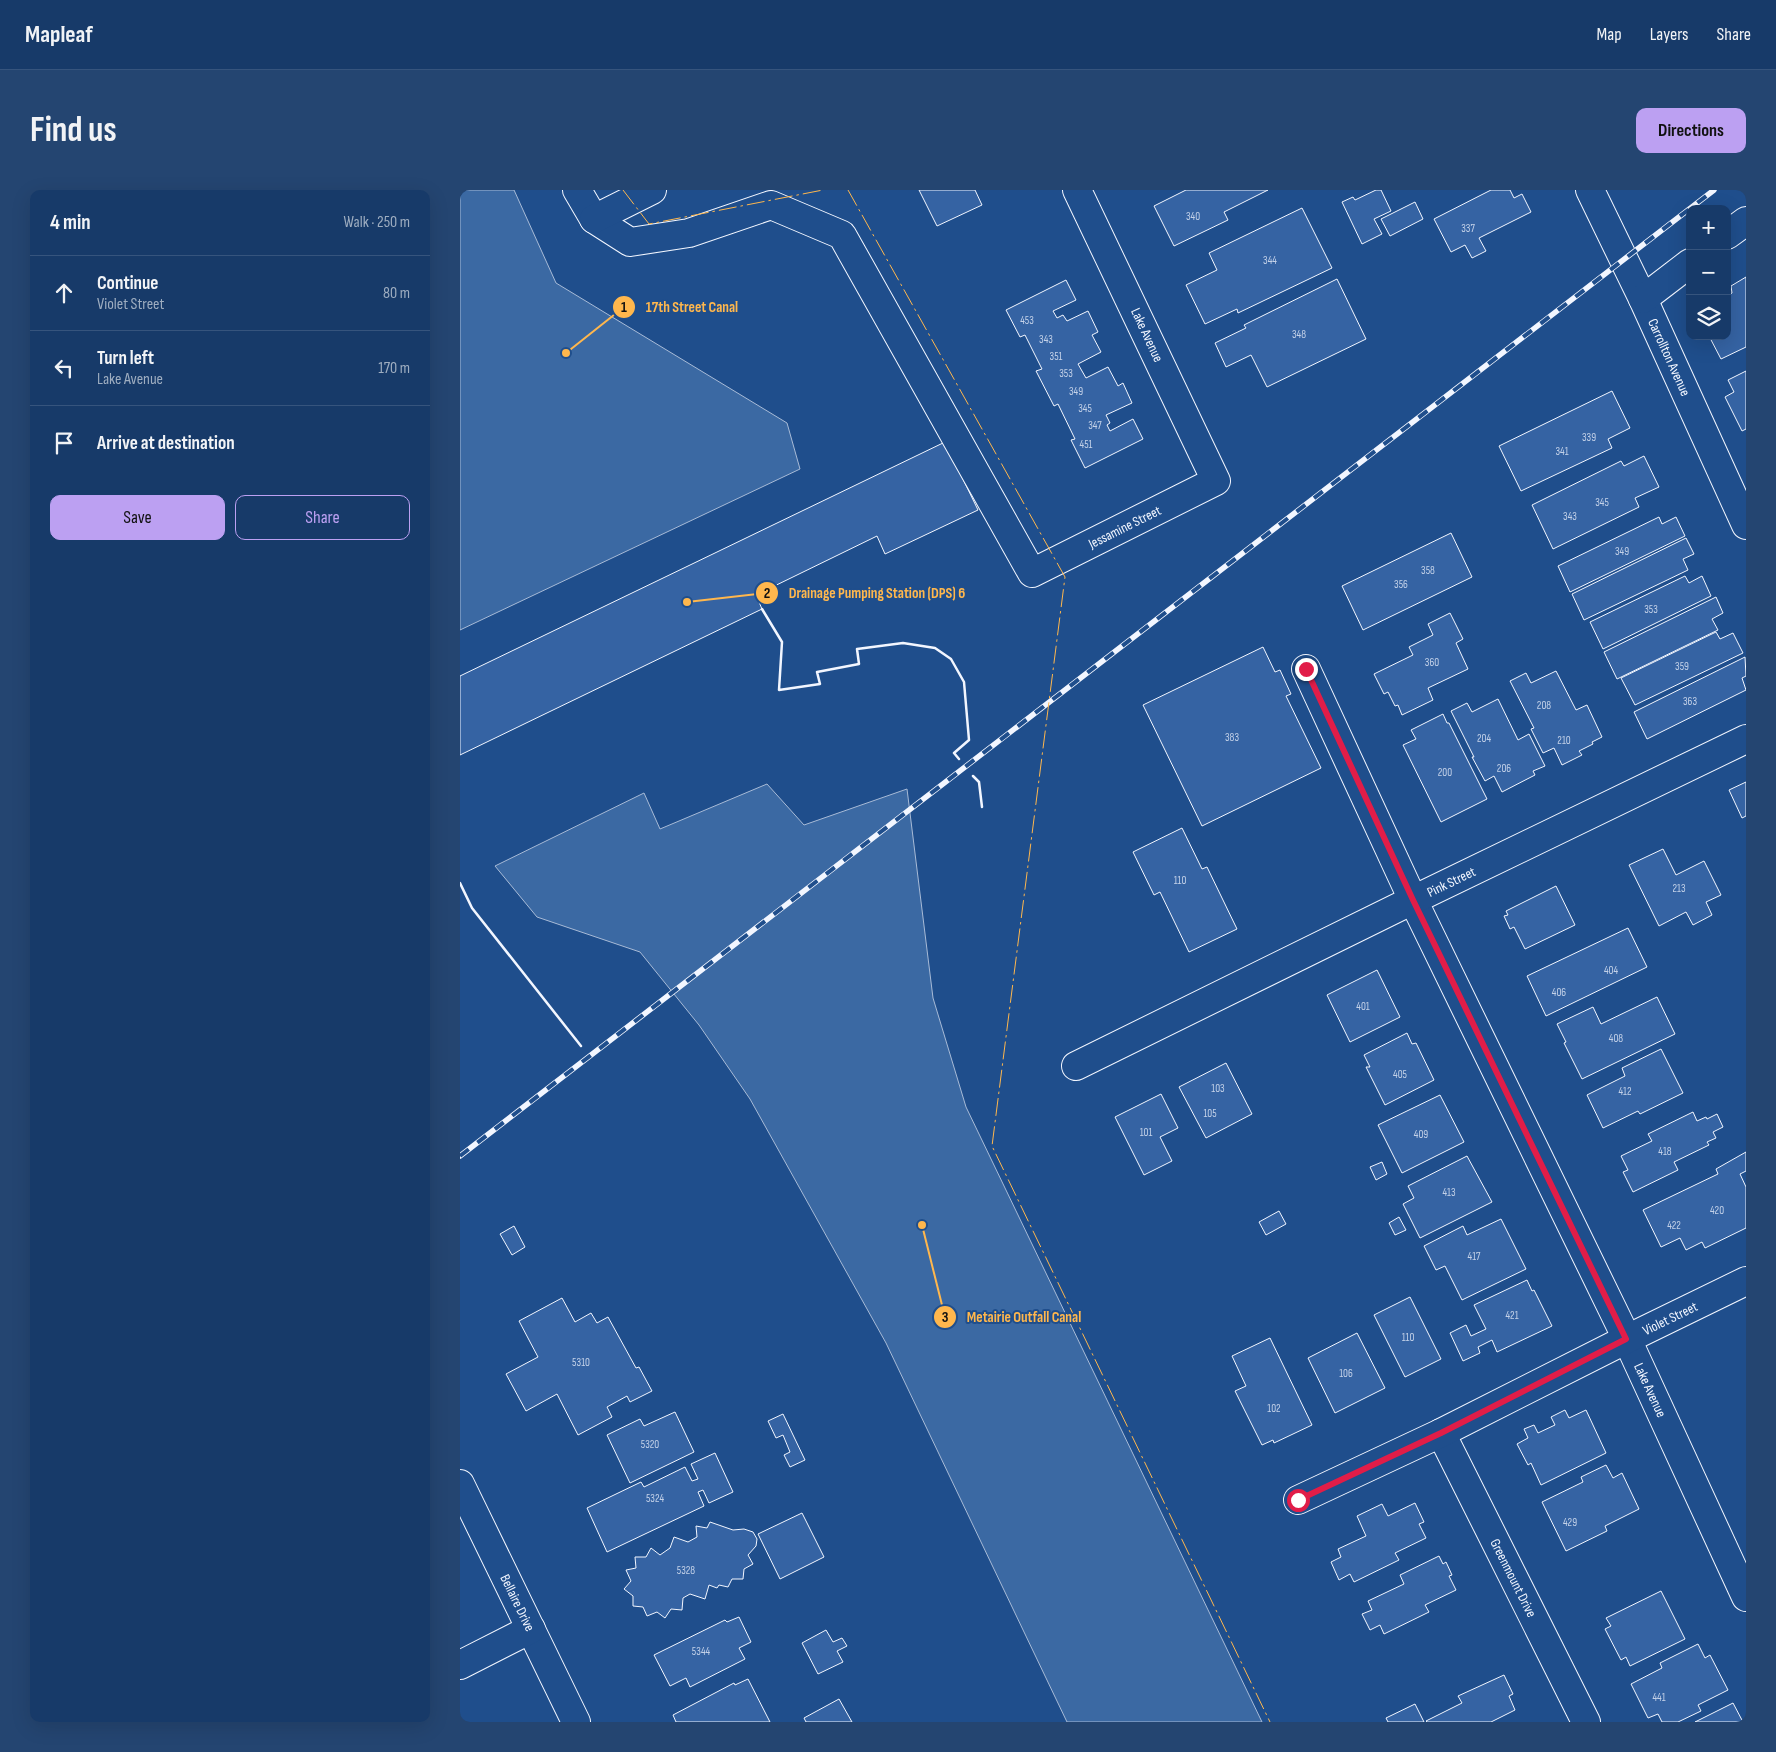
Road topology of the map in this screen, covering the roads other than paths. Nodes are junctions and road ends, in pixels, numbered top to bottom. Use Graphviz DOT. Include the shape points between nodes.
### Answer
graph roads {
  1 [pos="577,190"];
  2 [pos="652,190"];
  3 [pos="1077,190"];
  4 [pos="1590,190"];
  5 [pos="594,219"];
  6 [pos="1746,221"];
  7 [pos="1731,232"];
  8 [pos="1686,266"];
  9 [pos="1643,299"];
  10 [pos="1216,481"];
  11 [pos="1746,525"];
  12 [pos="1306,669"];
  13 [pos="1746,739"];
  14 [pos="1413,900"];
  15 [pos="1076,1066"];
  16 [pos="1746,1281"];
  17 [pos="1626,1339"];
  18 [pos="1441,1433"];
  19 [pos="460,1484"];
  20 [pos="1298,1500"];
  21 [pos="1746,1597"];
  22 [pos="531,1629"];
  23 [pos="460,1665"];
  24 [pos="576,1722"];
  25 [pos="1586,1722"];
  1 -- 5 [label="street"];
  2 -- 5 [label="street"];
  3 -- 10 [label="street, Lake Avenue"];
  4 -- 9 [label="street, Carrollton Avenue"];
  5 -- 10 [label="street, Jessamine Street" via="630,242 689,233 771,205 842,235 1032,573"];
  6 -- 7 [label="street"];
  8 -- 9 [label="street"];
  9 -- 11 [label="street, Carrollton Avenue"];
  12 -- 14 [label="street, Lake Avenue"];
  13 -- 14 [label="street, Pink Street"];
  14 -- 15 [label="street, Pink Street"];
  14 -- 17 [label="street, Lake Avenue"];
  16 -- 17 [label="street, Violet Street"];
  17 -- 18 [label="street, Violet Street"];
  17 -- 21 [label="street, Lake Avenue"];
  18 -- 20 [label="street, Violet Street"];
  18 -- 25 [label="street, Greenmount Drive"];
  19 -- 22 [label="street, Bellaire Drive"];
  22 -- 23 [label="street"];
  22 -- 24 [label="street, Bellaire Drive"];
}
